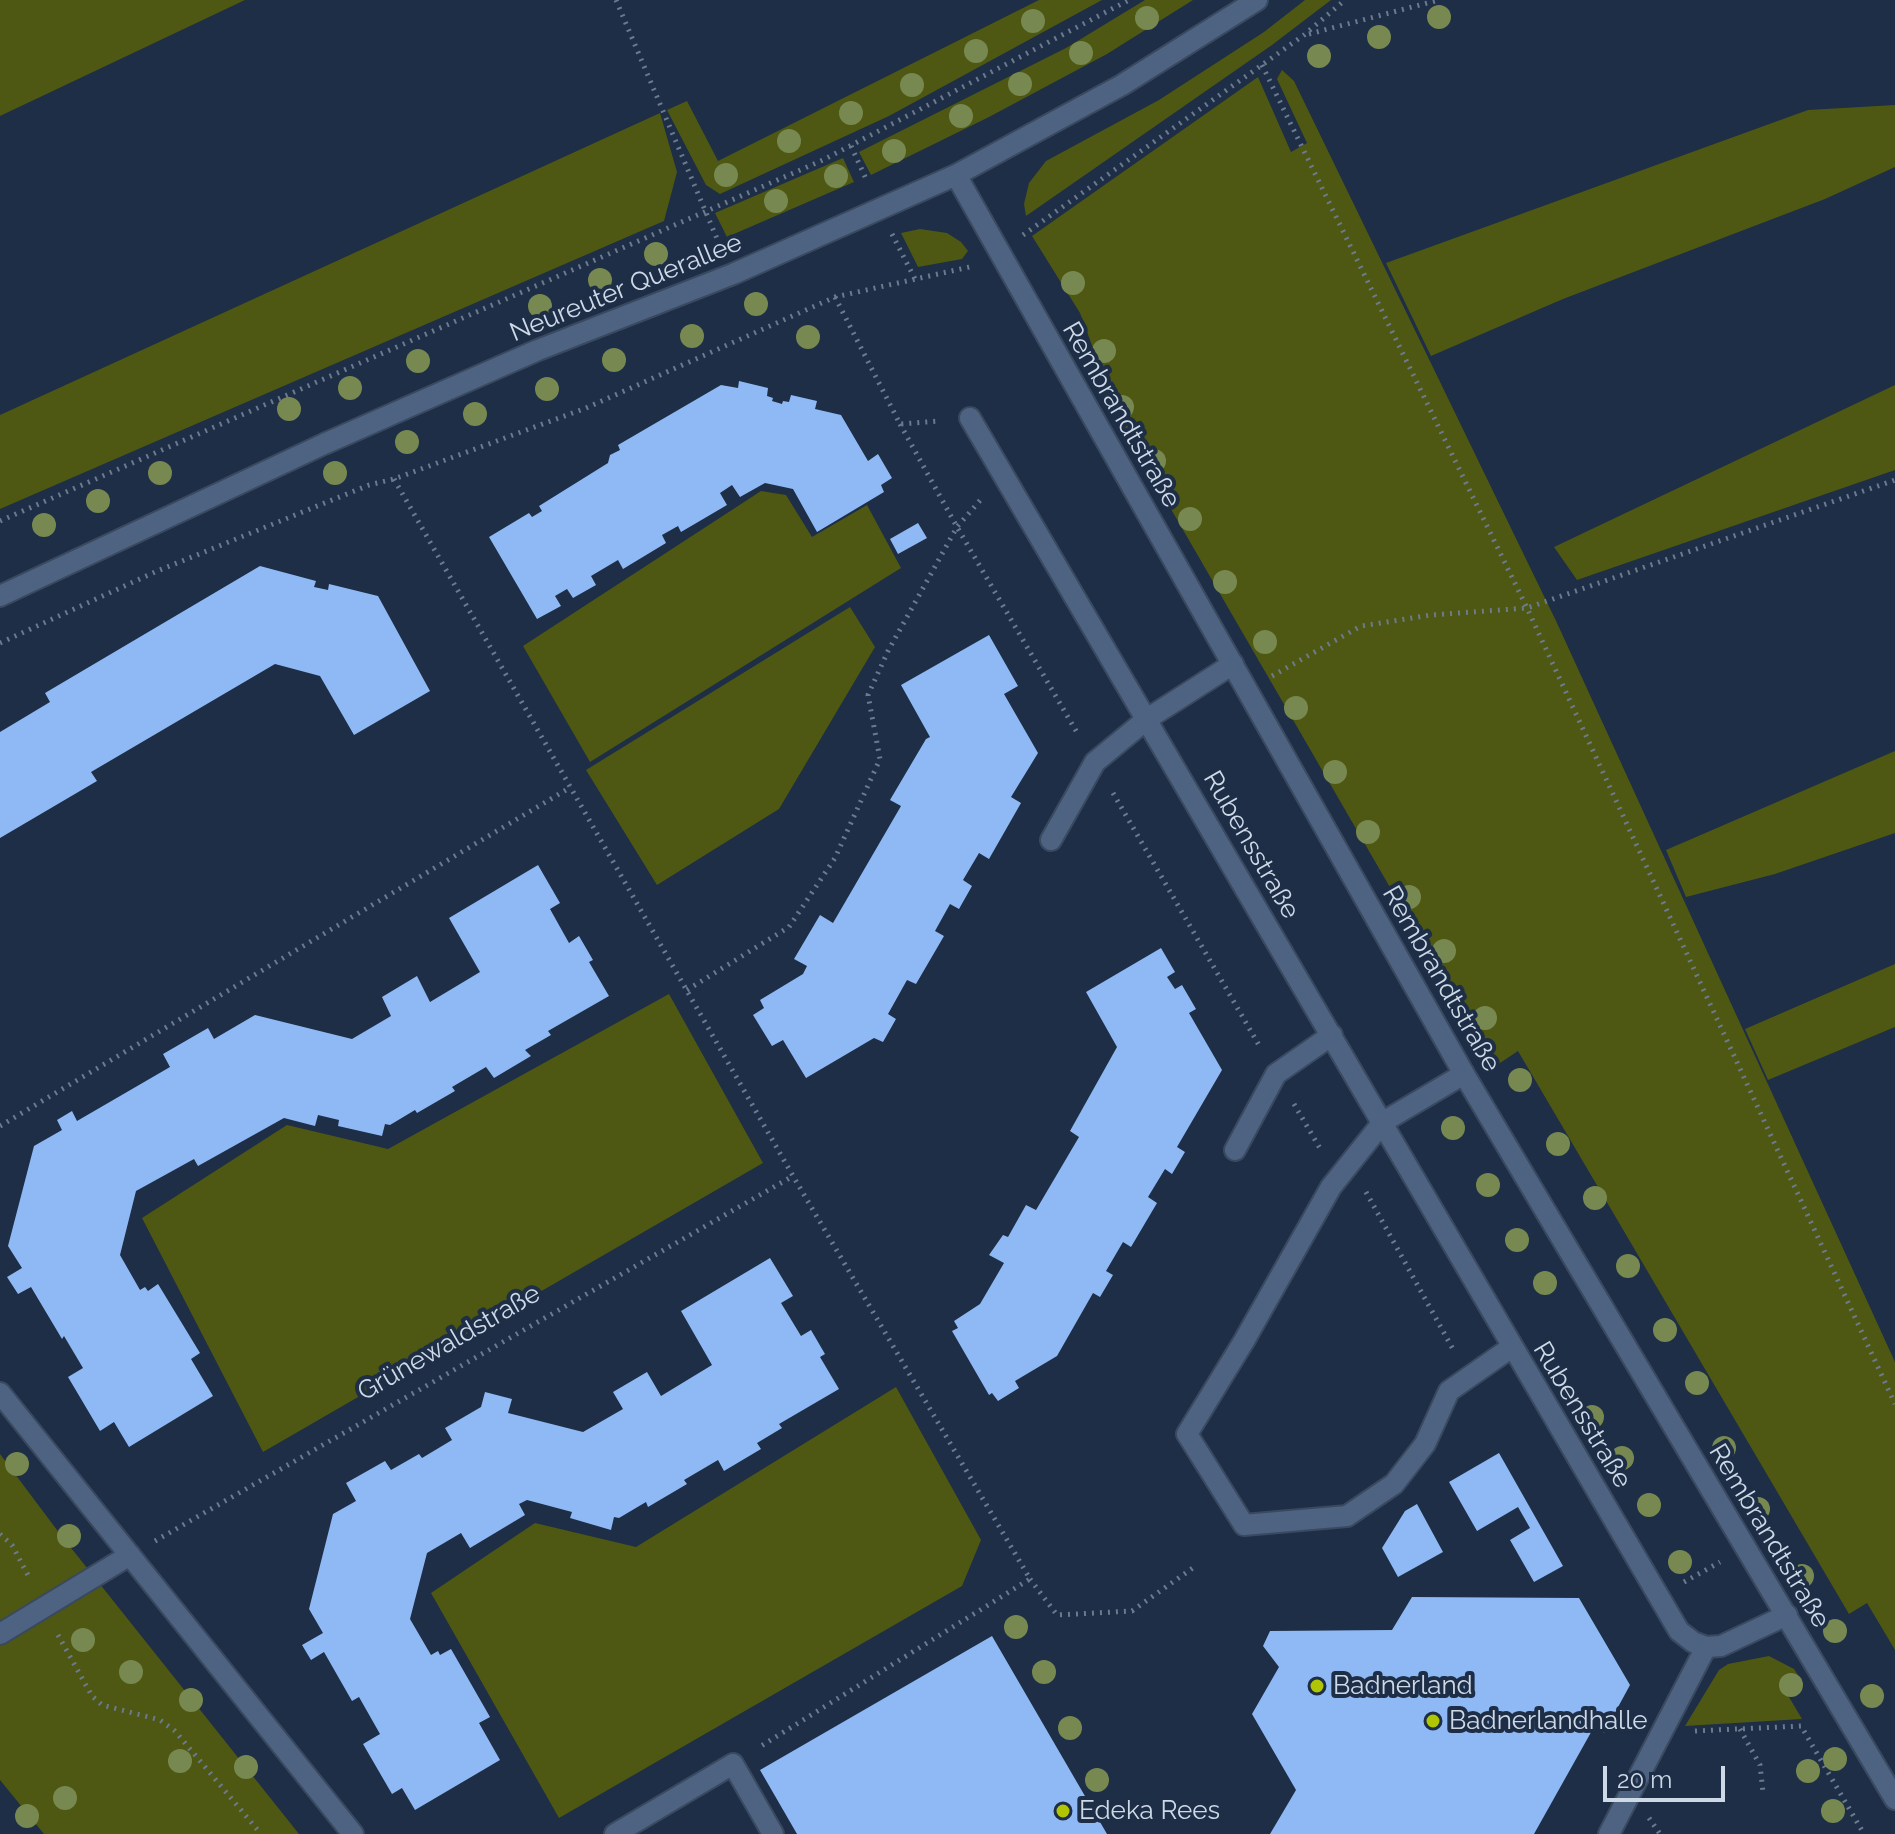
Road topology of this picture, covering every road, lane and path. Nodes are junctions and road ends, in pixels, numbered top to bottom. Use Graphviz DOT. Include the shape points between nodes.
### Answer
graph roads {
  1 [pos="616,0"];
  2 [pos="1129,0"];
  3 [pos="1257,0"];
  4 [pos="1345,0"];
  5 [pos="1439,0"];
  6 [pos="1304,35"];
  7 [pos="1262,65"];
  8 [pos="956,175"];
  9 [pos="704,212"];
  10 [pos="999,252"];
  11 [pos="733,274"];
  12 [pos="835,297"];
  13 [pos="970,418"];
  14 [pos="900,424"];
  15 [pos="1004,474"];
  16 [pos="394,479"];
  17 [pos="1895,480"];
  18 [pos="0,521"];
  19 [pos="957,527"];
  20 [pos="0,596"];
  21 [pos="1527,608"];
  22 [pos="0,643"];
  23 [pos="1233,664"];
  24 [pos="1248,691"];
  25 [pos="1147,719"];
  26 [pos="1095,762"];
  27 [pos="571,787"];
  28 [pos="1051,840"];
  29 [pos="687,990"];
  30 [pos="1332,1035"];
  31 [pos="1276,1074"];
  32 [pos="1464,1074"];
  33 [pos="1383,1122"];
  34 [pos="0,1126"];
  35 [pos="1235,1150"];
  36 [pos="1344,1171"];
  37 [pos="793,1176"];
  38 [pos="1512,1347"];
  39 [pos="1468,1376"];
  40 [pos="0,1393"];
  41 [pos="1895,1404"];
  42 [pos="0,1534"];
  43 [pos="1746,1547"];
  44 [pos="130,1555"];
  45 [pos="1197,1565"];
  46 [pos="1030,1579"];
  47 [pos="1659,1596"];
  48 [pos="44,1607"];
  49 [pos="1787,1615"];
  50 [pos="0,1634"];
  51 [pos="1706,1647"];
  52 [pos="1740,1729"];
  53 [pos="1662,1733"];
  54 [pos="733,1764"];
  55 [pos="1763,1792"];
  56 [pos="1895,1799"];
  57 [pos="261,1834"];
  58 [pos="353,1834"];
  59 [pos="615,1834"];
  60 [pos="773,1834"];
  61 [pos="1609,1834"];
  62 [pos="1864,1834"];
  1 -- 9 [label="path"];
  2 -- 9 [label="path" via="823,160"];
  3 -- 8 [label="street, Neureuter Querallee" via="1122,85"];
  4 -- 6 [label="path"];
  5 -- 6 [label="path"];
  6 -- 7 [label="path"];
  7 -- 10 [label="path"];
  7 -- 21 [label="path"];
  8 -- 10 [label="street, Rembrandtstraße"];
  8 -- 11 [label="street, Neureuter Querallee"];
  9 -- 11 [label="path"];
  9 -- 18 [label="path"];
  10 -- 12 [label="path" via="970,269"];
  10 -- 23 [label="street, Rembrandtstraße"];
  11 -- 20 [label="street, Neureuter Querallee" via="538,350 324,444"];
  12 -- 14 [label="path"];
  12 -- 16 [label="path" via="586,408"];
  13 -- 14 [label="path"];
  13 -- 15 [label="street, Rubensstraße"];
  14 -- 19 [label="path"];
  15 -- 19 [label="path"];
  15 -- 25 [label="street, Rubensstraße"];
  16 -- 22 [label="path" via="155,572"];
  16 -- 27 [label="path"];
  17 -- 21 [label="path"];
  19 -- 26 [label="path"];
  19 -- 29 [label="path" via="868,695 880,759 835,858 789,927"];
  21 -- 24 [label="path" via="1361,626"];
  21 -- 41 [label="path"];
  23 -- 24 [label="street, Rembrandtstraße"];
  23 -- 25 [label="street"];
  24 -- 32 [label="street, Rembrandtstraße"];
  25 -- 26 [label="street"];
  25 -- 30 [label="street, Rubensstraße"];
  26 -- 28 [label="street"];
  26 -- 31 [label="path"];
  27 -- 29 [label="path"];
  27 -- 34 [label="path"];
  29 -- 37 [label="path"];
  30 -- 31 [label="street"];
  30 -- 33 [label="street, Rubensstraße"];
  31 -- 35 [label="street"];
  31 -- 36 [label="path"];
  32 -- 33 [label="street"];
  32 -- 43 [label="street, Rembrandtstraße"];
  33 -- 36 [label="street"];
  33 -- 38 [label="street, Rubensstraße"];
  36 -- 39 [label="path"];
  36 -- 39 [label="street" via="1187,1434 1234,1512 1244,1525 1347,1516 1394,1484 1425,1444 1449,1391"];
  37 -- 44 [label="path, Grünewaldstraße"];
  37 -- 46 [label="path"];
  38 -- 39 [label="street"];
  38 -- 47 [label="street, Rubensstraße"];
  40 -- 44 [label="street"];
  42 -- 48 [label="path" via="12,1545"];
  43 -- 47 [label="path"];
  43 -- 49 [label="street, Rembrandtstraße"];
  44 -- 48 [label="street"];
  44 -- 58 [label="street"];
  45 -- 46 [label="path" via="1132,1611 1057,1615"];
  46 -- 54 [label="path"];
  47 -- 51 [label="street, Rubensstraße" via="1679,1631"];
  48 -- 50 [label="street"];
  48 -- 57 [label="path" via="92,1696 102,1705 160,1720 175,1731"];
  49 -- 51 [label="street" via="1721,1646"];
  49 -- 56 [label="street, Rembrandtstraße"];
  51 -- 53 [label="street"];
  52 -- 53 [label="path"];
  52 -- 55 [label="path" via="1760,1765"];
  52 -- 62 [label="path" via="1801,1726"];
  53 -- 61 [label="street"];
  54 -- 59 [label="street"];
  54 -- 60 [label="street"];
}
